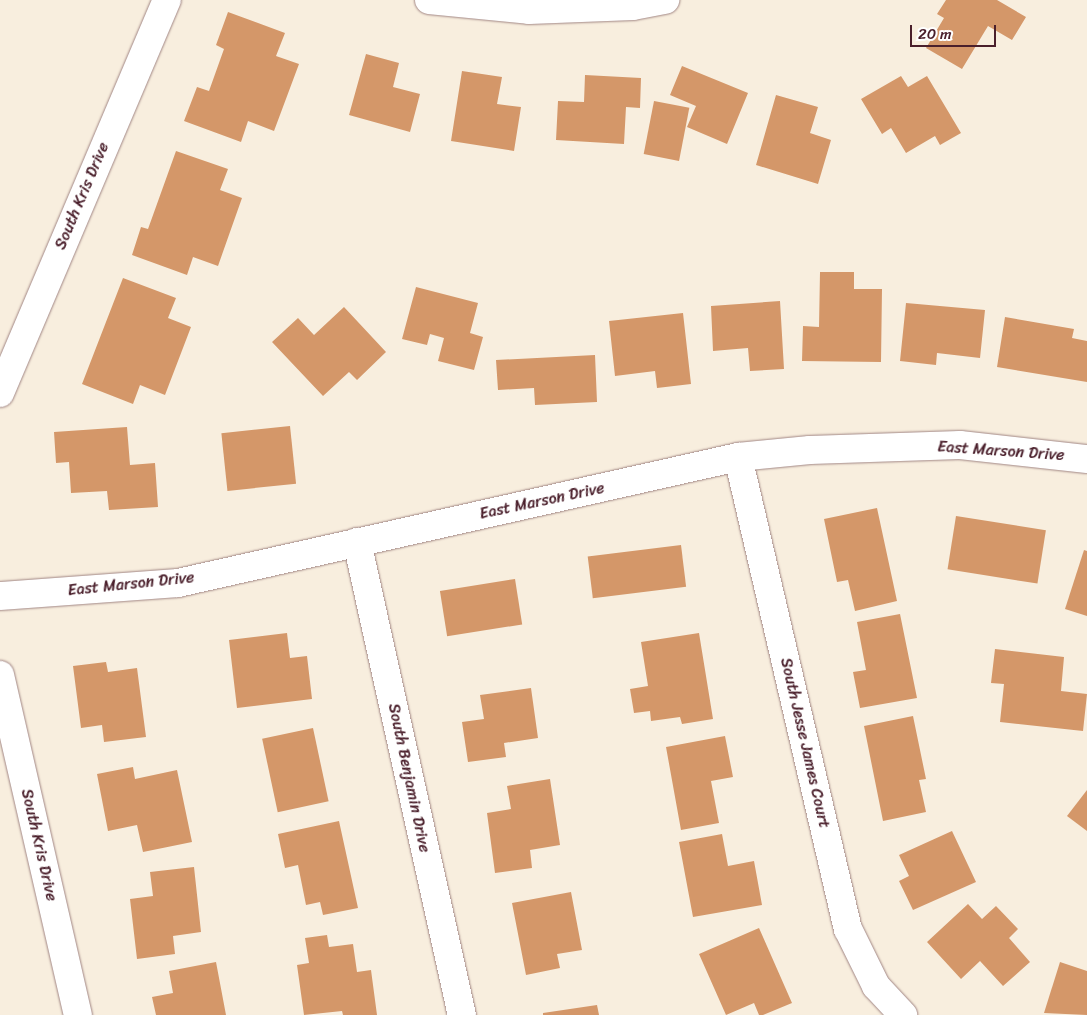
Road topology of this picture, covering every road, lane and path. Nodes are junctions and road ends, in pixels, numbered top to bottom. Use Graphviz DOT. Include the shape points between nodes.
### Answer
graph roads {
  1 [pos="167,0"];
  2 [pos="429,0"];
  3 [pos="665,0"];
  4 [pos="632,3"];
  5 [pos="0,393"];
  6 [pos="738,457"];
  7 [pos="1087,459"];
  8 [pos="357,542"];
  9 [pos="0,596"];
  10 [pos="0,675"];
  11 [pos="78,1015"];
  12 [pos="462,1015"];
  13 [pos="903,1015"];
  1 -- 5 [label="street, South Kris Drive"];
  2 -- 4 [label="street" via="529,10"];
  3 -- 4 [label="street"];
  6 -- 7 [label="street, East Marson Drive" via="810,450 960,445"];
  6 -- 8 [label="street, East Marson Drive"];
  6 -- 13 [label="street, South Jesse James Court" via="848,929 876,986"];
  8 -- 9 [label="street, East Marson Drive" via="178,583"];
  8 -- 12 [label="street, South Benjamin Drive"];
  10 -- 11 [label="street, South Kris Drive"];
}
